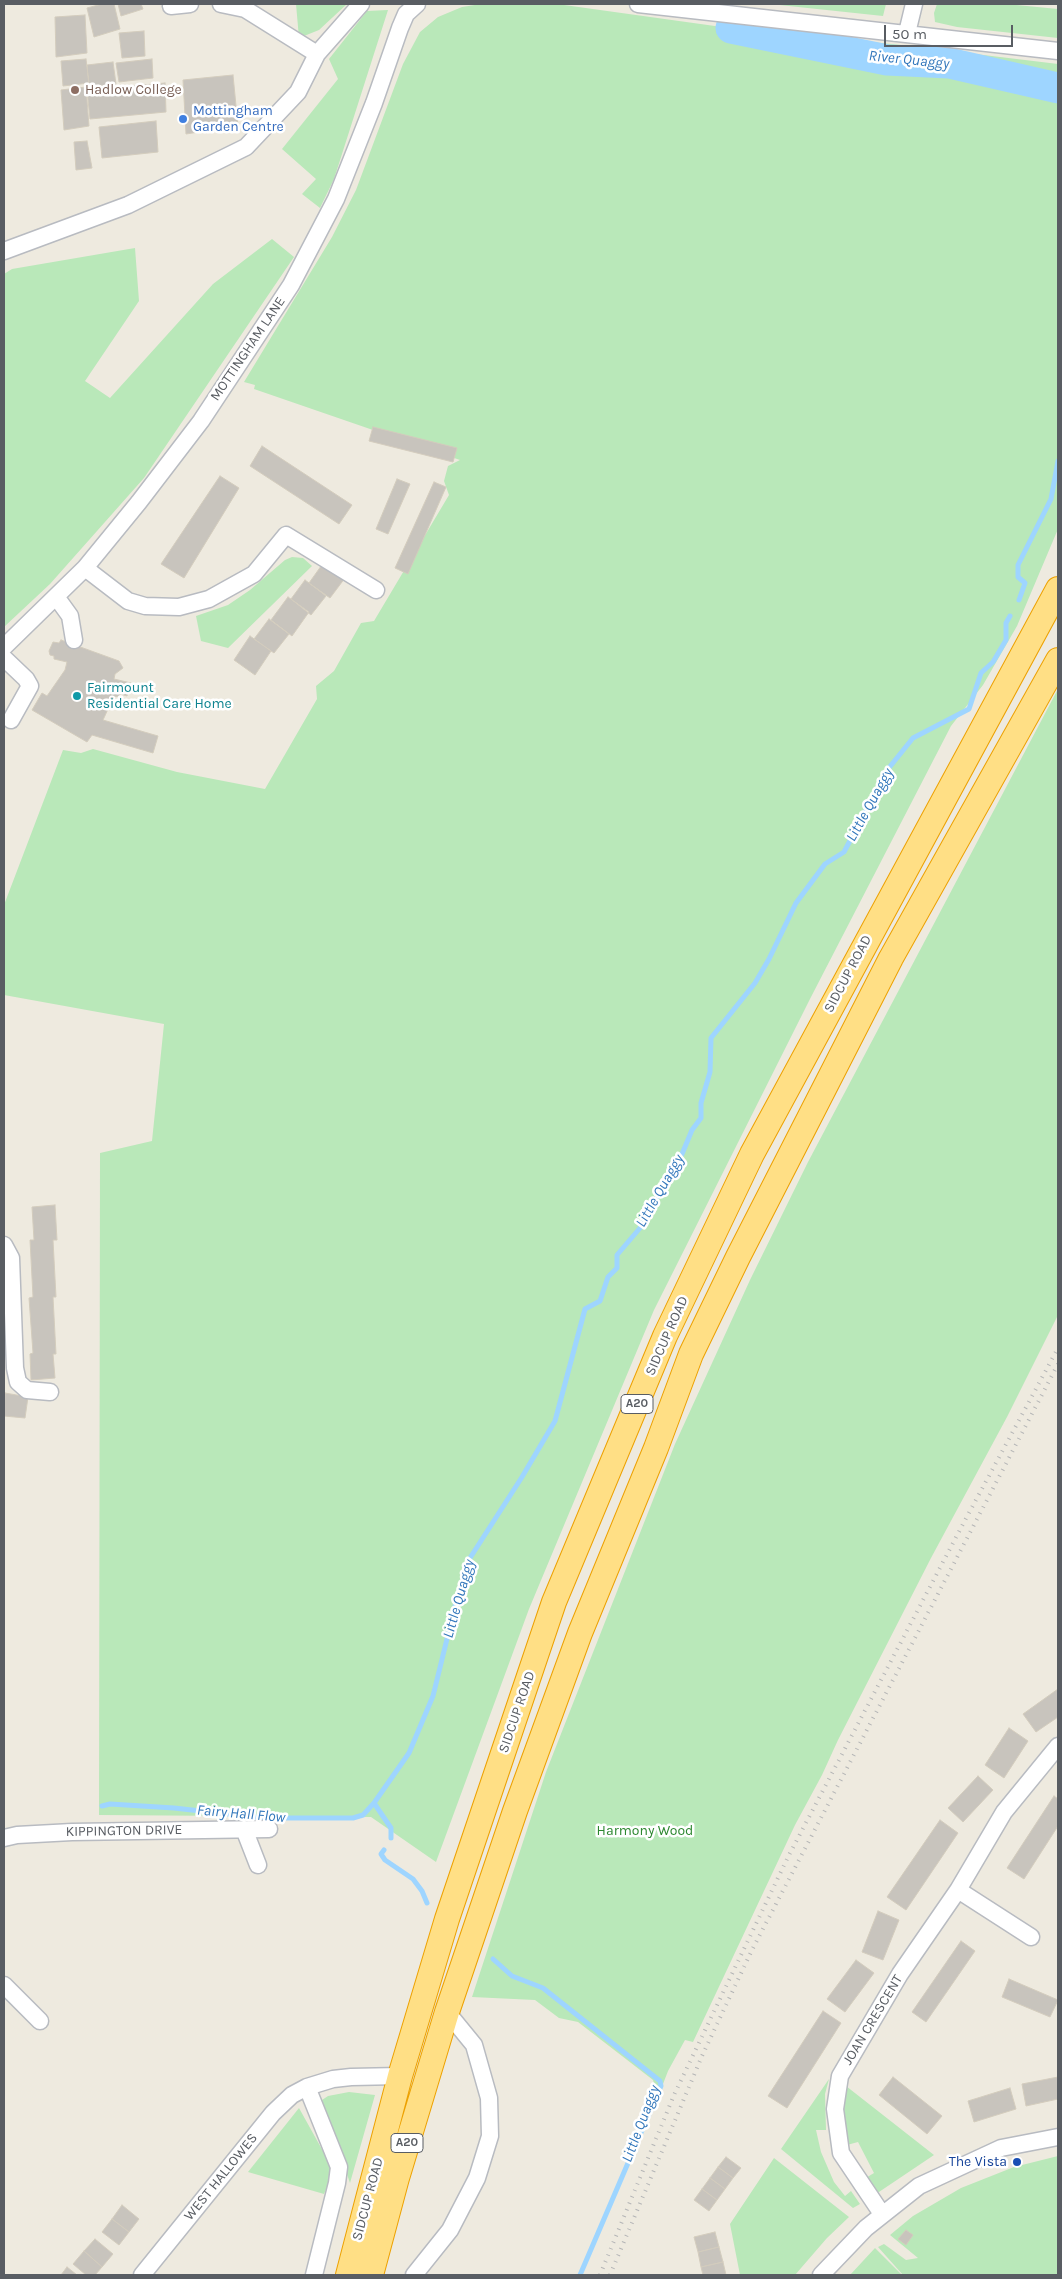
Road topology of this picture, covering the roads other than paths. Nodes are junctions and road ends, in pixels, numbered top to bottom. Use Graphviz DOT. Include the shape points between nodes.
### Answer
graph roads {
  1 [pos="190,4"];
  2 [pos="221,4"];
  3 [pos="361,4"];
  4 [pos="416,4"];
  5 [pos="638,4"];
  6 [pos="914,4"];
  7 [pos="170,6"];
  8 [pos="907,33"];
  9 [pos="1058,52"];
  10 [pos="317,54"];
  11 [pos="4,250"];
  12 [pos="85,568"];
  13 [pos="1058,589"];
  14 [pos="376,590"];
  15 [pos="57,598"];
  16 [pos="74,640"];
  17 [pos="4,647"];
  18 [pos="4,658"];
  19 [pos="1058,660"];
  20 [pos="11,720"];
  21 [pos="4,1245"];
  22 [pos="50,1392"];
  23 [pos="1058,1746"];
  24 [pos="244,1829"];
  25 [pos="269,1829"];
  26 [pos="4,1838"];
  27 [pos="258,1865"];
  28 [pos="958,1890"];
  29 [pos="1031,1938"];
  30 [pos="4,1985"];
  31 [pos="447,2012"];
  32 [pos="40,2021"];
  33 [pos="400,2076"];
  34 [pos="307,2087"];
  35 [pos="1058,2137"];
  36 [pos="882,2214"];
  37 [pos="142,2275"];
  38 [pos="314,2275"];
  39 [pos="348,2275"];
  40 [pos="372,2275"];
  41 [pos="414,2275"];
  42 [pos="821,2275"];
  1 -- 7 [label="street"];
  2 -- 10 [label="street" via="245,9"];
  3 -- 10 [label="street"];
  4 -- 12 [label="street, MOTTINGHAM LANE" via="406,14 400,28 336,199 292,285 201,421"];
  5 -- 8 [label="street"];
  6 -- 8 [label="street"];
  8 -- 9 [label="street"];
  10 -- 11 [label="street" via="298,92 246,147 128,205"];
  12 -- 14 [label="street" via="128,601 145,606 179,607 209,599 254,574 286,535"];
  12 -- 15 [label="street, MOTTINGHAM LANE"];
  13 -- 33 [label="highway, SIDCUP ROAD / A20" via="752,1154 665,1336 554,1602 447,1918"];
  15 -- 16 [label="street" via="70,616"];
  15 -- 17 [label="street, MOTTINGHAM LANE"];
  18 -- 20 [label="street" via="30,686"];
  19 -- 31 [label="highway, SIDCUP ROAD / A20" via="891,958 691,1354 580,1633 508,1828"];
  21 -- 22 [label="street" via="11,1258 18,1382 27,1390"];
  23 -- 28 [label="street, JOAN CRESCENT" via="1004,1812"];
  24 -- 25 [label="street, KIPPINGTON DRIVE"];
  24 -- 26 [label="street, KIPPINGTON DRIVE" via="72,1832"];
  24 -- 27 [label="street"];
  28 -- 29 [label="street"];
  28 -- 36 [label="street, JOAN CRESCENT" via="900,1974 840,2076 835,2110 842,2153"];
  30 -- 32 [label="street"];
  31 -- 40 [label="highway, SIDCUP ROAD / A20" via="397,2178"];
  31 -- 41 [label="street" via="474,2045 489,2098 490,2136 477,2178 450,2230"];
  33 -- 34 [label="street, WEST HALLOWES" via="351,2076"];
  33 -- 39 [label="highway, SIDCUP ROAD / A20"];
  34 -- 37 [label="street, WEST HALLOWES" via="292,2095 273,2113"];
  34 -- 38 [label="street" via="339,2167"];
  35 -- 36 [label="street" via="1000,2148 919,2186"];
  36 -- 42 [label="street"];
}
